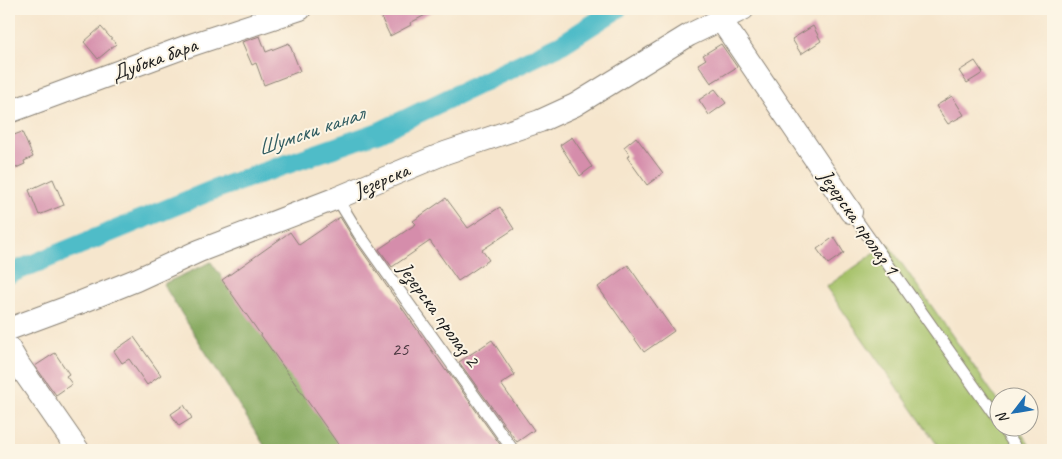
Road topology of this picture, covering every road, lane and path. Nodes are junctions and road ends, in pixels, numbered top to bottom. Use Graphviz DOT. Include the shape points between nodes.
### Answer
graph roads {
  1 [pos="300,9"];
  2 [pos="743,9"];
  3 [pos="721,20"];
  4 [pos="9,112"];
  5 [pos="337,198"];
  6 [pos="852,212"];
  7 [pos="9,329"];
  8 [pos="9,348"];
  9 [pos="990,409"];
  10 [pos="1009,436"];
  11 [pos="78,450"];
  12 [pos="514,450"];
  13 [pos="1018,450"];
  1 -- 4 [label="street, Дубока бара" via="185,47"];
  2 -- 3 [label="street, Језерска"];
  3 -- 5 [label="street, Језерска" via="689,35 575,105 540,121 445,153"];
  3 -- 6 [label="street, Језерска пролаз 1"];
  5 -- 7 [label="street, Језерска"];
  5 -- 12 [label="lane, Језерска пролаз 2" via="358,234"];
  6 -- 9 [label="lane, Језерска пролаз 1"];
  8 -- 11 [label="street"];
  10 -- 13 [label="lane"];
}
